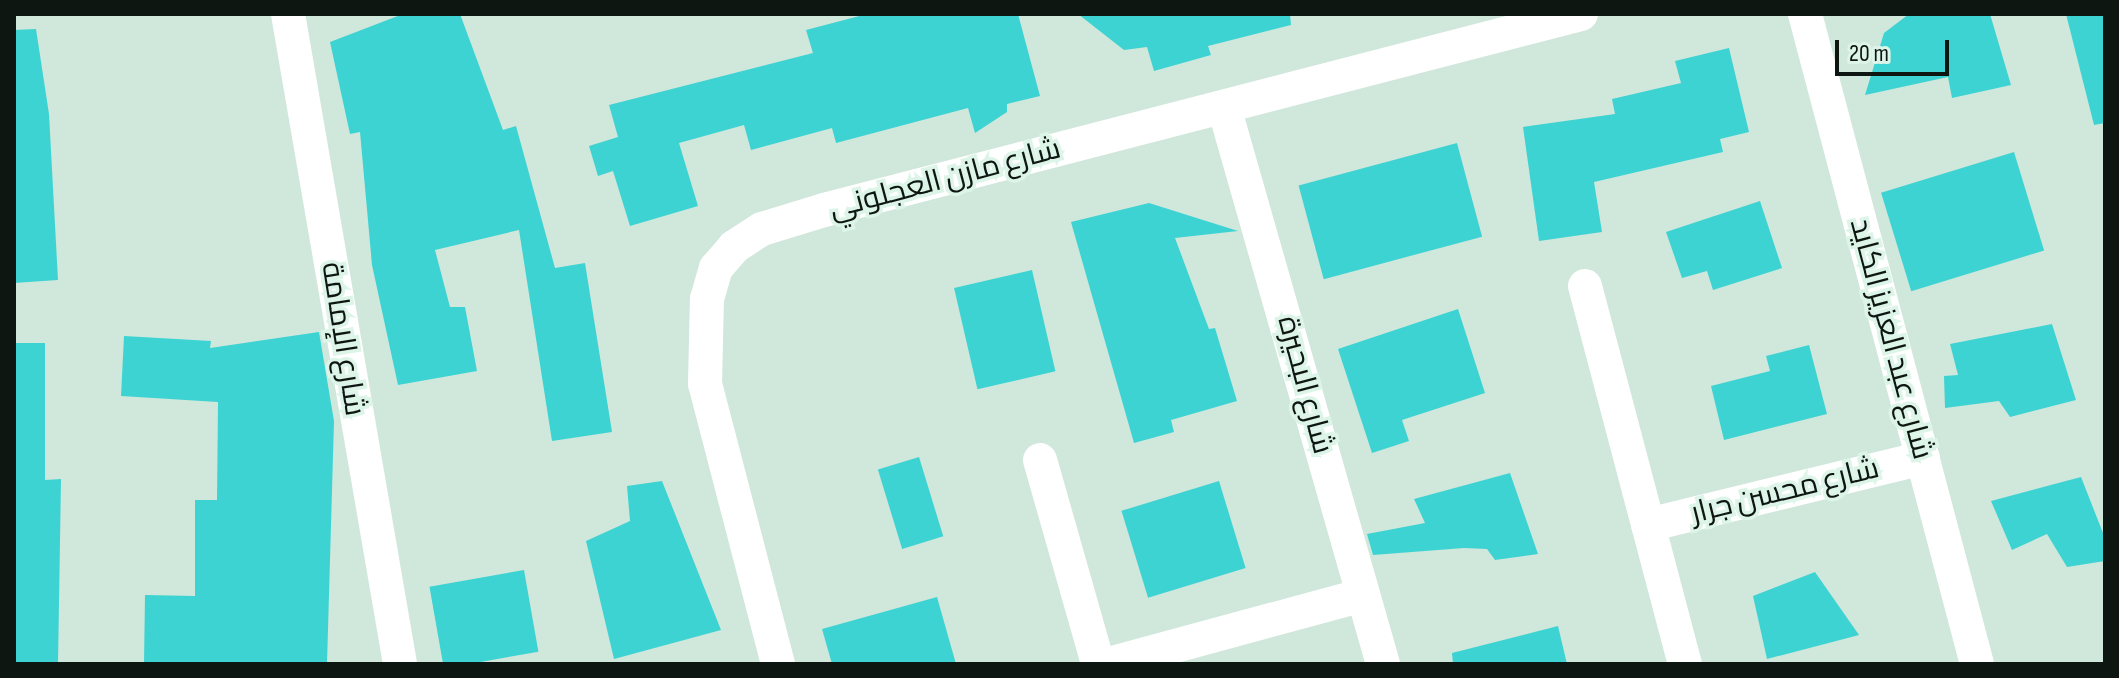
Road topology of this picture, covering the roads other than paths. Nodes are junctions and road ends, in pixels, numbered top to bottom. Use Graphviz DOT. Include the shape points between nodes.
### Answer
graph roads {
  1 [pos="288,14"];
  2 [pos="1581,14"];
  3 [pos="1805,14"];
  4 [pos="1224,107"];
  5 [pos="1585,286"];
  6 [pos="1923,458"];
  7 [pos="1040,460"];
  8 [pos="1648,525"];
  9 [pos="1363,595"];
  10 [pos="400,664"];
  11 [pos="778,664"];
  12 [pos="1098,664"];
  13 [pos="1109,664"];
  14 [pos="1383,664"];
  15 [pos="1685,664"];
  16 [pos="1977,664"];
  1 -- 10 [label="street, شارع الإمامة"];
  2 -- 4 [label="street, شارع مازن العجلوني"];
  3 -- 6 [label="street, شارع عبد العزيز الكايد"];
  4 -- 9 [label="street, شارع البحيرة"];
  4 -- 11 [label="street, شارع مازن العجلوني" via="762,229 716,268 703,329 705,384"];
  5 -- 8 [label="street, شارع محسن جرار"];
  6 -- 8 [label="street, شارع محسن جرار"];
  6 -- 16 [label="street, شارع عبد العزيز الكايد"];
  7 -- 12 [label="street"];
  8 -- 15 [label="street, شارع محسن جرار"];
  9 -- 13 [label="street"];
  9 -- 14 [label="street, شارع البحيرة"];
}
